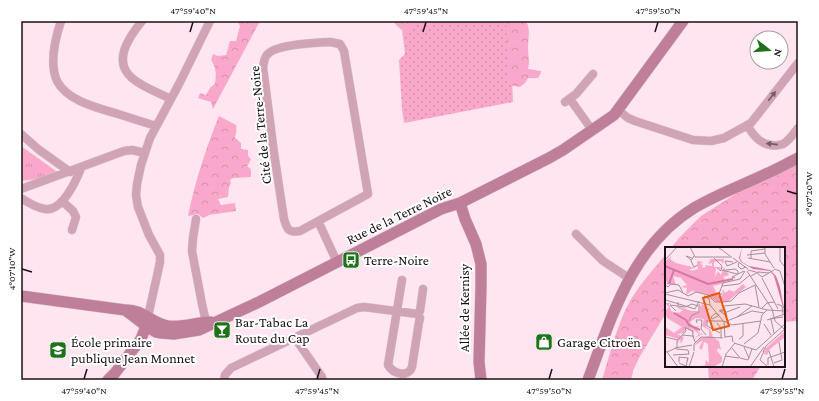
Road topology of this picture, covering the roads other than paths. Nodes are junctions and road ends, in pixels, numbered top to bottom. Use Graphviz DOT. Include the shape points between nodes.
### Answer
graph roads {
  1 [pos="61,21"];
  2 [pos="142,21"];
  3 [pos="210,21"];
  4 [pos="683,21"];
  5 [pos="798,63"];
  6 [pos="593,74"];
  7 [pos="170,99"];
  8 [pos="618,110"];
  9 [pos="747,125"];
  10 [pos="156,126"];
  11 [pos="798,128"];
  12 [pos="592,130"];
  13 [pos="21,134"];
  14 [pos="144,152"];
  15 [pos="798,158"];
  16 [pos="81,168"];
  17 [pos="70,172"];
  18 [pos="21,190"];
  19 [pos="21,198"];
  20 [pos="62,201"];
  21 [pos="460,203"];
  22 [pos="196,219"];
  23 [pos="318,221"];
  24 [pos="72,230"];
  25 [pos="576,234"];
  26 [pos="337,262"];
  27 [pos="629,278"];
  28 [pos="402,280"];
  29 [pos="423,289"];
  30 [pos="21,296"];
  31 [pos="397,311"];
  32 [pos="418,314"];
  33 [pos="147,322"];
  34 [pos="211,322"];
  35 [pos="610,322"];
  36 [pos="295,338"];
  37 [pos="479,376"];
  38 [pos="112,379"];
  39 [pos="324,379"];
  40 [pos="224,380"];
  41 [pos="588,380"];
  42 [pos="596,380"];
  1 -- 10 [label="street" via="56,37 54,62 55,75 61,87 85,104"];
  2 -- 7 [label="street" via="124,49 125,69 137,82"];
  3 -- 7 [label="street"];
  4 -- 8 [label="street, Rue de la Terre Noire"];
  9 -- 5 [label="street, one-way" via="757,116"];
  6 -- 12 [label="street" via="568,101"];
  7 -- 10 [label="street"];
  8 -- 9 [label="street" via="635,121 697,140 711,141 724,138"];
  8 -- 12 [label="street, Rue de la Terre Noire"];
  11 -- 9 [label="street, one-way" via="786,142 772,145 759,140"];
  10 -- 14 [label="street"];
  12 -- 21 [label="street, Rue de la Terre Noire" via="549,158"];
  13 -- 17 [label="street"];
  14 -- 16 [label="street" via="128,150"];
  14 -- 33 [label="street" via="136,195 140,214 160,258"];
  15 -- 27 [label="street" via="688,212 663,233"];
  16 -- 17 [label="street"];
  16 -- 20 [label="street" via="72,188"];
  17 -- 18 [label="street"];
  19 -- 20 [label="street" via="45,209 52,208"];
  20 -- 24 [label="street" via="76,216"];
  21 -- 26 [label="street, Rue de la Terre Noire" via="441,209"];
  21 -- 37 [label="street, Allée de Kernisy" via="481,264"];
  22 -- 34 [label="street" via="192,251 202,304"];
  23 -- 23 [label="street, Cité de la Terre-Noire" via="368,194 344,51 340,44 333,42 276,48 267,55 263,67 286,225 290,231 295,232"];
  23 -- 26 [label="street"];
  25 -- 27 [label="street" via="603,261"];
  26 -- 34 [label="street, Rue de la Terre Noire" via="259,302"];
  27 -- 35 [label="street"];
  28 -- 31 [label="street"];
  29 -- 32 [label="street"];
  30 -- 33 [label="street" via="125,310"];
  31 -- 32 [label="street"];
  31 -- 32 [label="street" via="388,365 401,374 408,372 412,367 420,322"];
  31 -- 36 [label="street" via="357,308"];
  33 -- 34 [label="street, Rue de la Terre Noire" via="156,332 190,328 199,330"];
  33 -- 38 [label="street" via="141,339"];
  35 -- 41 [label="street"];
  35 -- 42 [label="street"];
  36 -- 39 [label="street"];
  36 -- 40 [label="street" via="231,368"];
}
